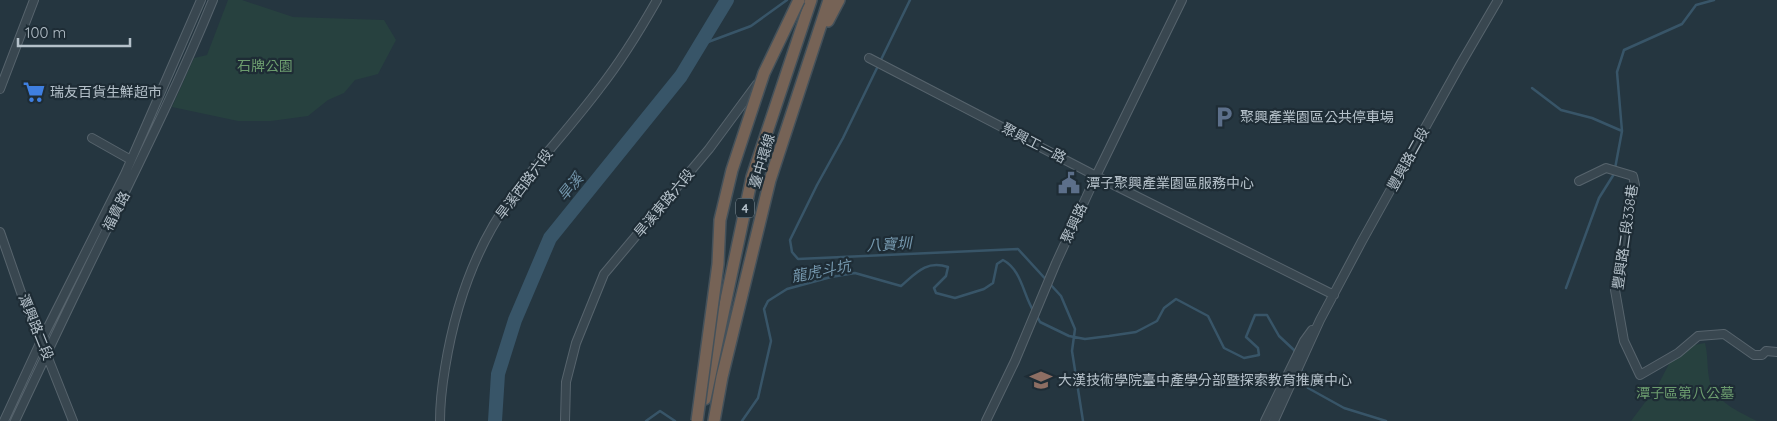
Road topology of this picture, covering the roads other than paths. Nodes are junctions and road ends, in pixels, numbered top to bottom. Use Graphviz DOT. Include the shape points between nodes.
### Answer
graph roads {
  1 [pos="34,0"];
  2 [pos="201,0"];
  3 [pos="213,0"];
  4 [pos="657,0"];
  5 [pos="800,0"];
  6 [pos="811,0"];
  7 [pos="829,0"];
  8 [pos="839,0"];
  9 [pos="1182,0"];
  10 [pos="1498,0"];
  11 [pos="811,54"];
  12 [pos="869,58"];
  13 [pos="0,89"];
  14 [pos="92,138"];
  15 [pos="131,160"];
  16 [pos="1096,176"];
  17 [pos="1579,181"];
  18 [pos="0,232"];
  19 [pos="1334,295"];
  20 [pos="41,341"];
  21 [pos="1777,352"];
  22 [pos="47,354"];
  23 [pos="1298,361"];
  24 [pos="4,421"];
  25 [pos="15,421"];
  26 [pos="73,421"];
  27 [pos="440,421"];
  28 [pos="565,421"];
  29 [pos="698,421"];
  30 [pos="714,421"];
  31 [pos="986,421"];
  32 [pos="1265,421"];
  33 [pos="1274,421"];
  1 -- 13 [label="street"];
  2 -- 15 [label="street, 福貴路"];
  3 -- 22 [label="street, 福貴路" via="136,172"];
  4 -- 27 [label="street, 旱溪西路六段" via="600,88 495,222 461,297 442,388"];
  5 -- 28 [label="street, 旱溪東路六段" via="781,43 746,101 604,274 576,343 566,382"];
  5 -- 29 [label="highway, bridge" via="764,73 732,170 720,220 718,264"];
  6 -- 29 [label="highway, 臺中環線 / 4" via="752,177"];
  7 -- 11 [label="highway, 臺中環線 / 4"];
  8 -- 11 [label="highway"];
  9 -- 16 [label="street, 聚興路"];
  10 -- 19 [label="street, 豐興路二段"];
  11 -- 30 [label="highway, 臺中環線 / 4" via="770,180"];
  12 -- 16 [label="street, 聚興工一路"];
  14 -- 15 [label="street"];
  15 -- 20 [label="street, 福貴路"];
  16 -- 19 [label="street, 聚興工一路"];
  16 -- 31 [label="street, 聚興路"];
  17 -- 21 [label="street, 豐興路二段338巷" via="1606,168 1633,176 1635,186 1615,290 1624,341 1640,374 1678,353 1698,336 1724,334 1754,355"];
  18 -- 20 [label="street, 潭興路二段"];
  19 -- 23 [label="street, 豐興路二段"];
  20 -- 22 [label="street, 潭興路二段"];
  20 -- 24 [label="street, 福貴路"];
  22 -- 25 [label="street, 福貴路"];
  22 -- 26 [label="street, 潭興路二段"];
  23 -- 32 [label="street, 豐興路二段"];
  23 -- 33 [label="street, 豐興路二段"];
}
